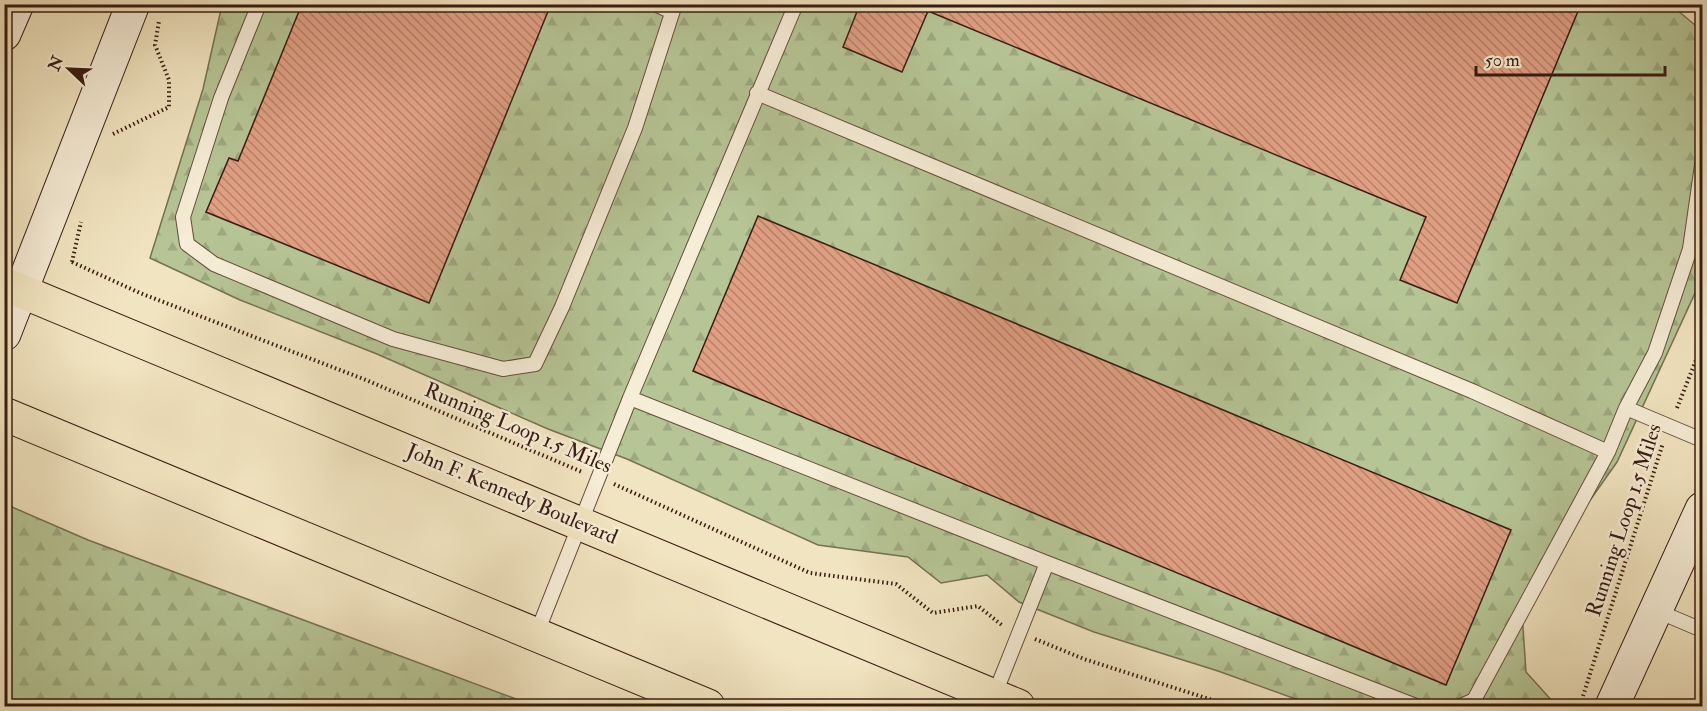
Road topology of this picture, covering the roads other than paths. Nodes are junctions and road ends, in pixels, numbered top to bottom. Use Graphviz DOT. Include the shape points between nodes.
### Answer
graph roads {
  1 [pos="17,4"];
  2 [pos="259,4"];
  3 [pos="655,4"];
  4 [pos="796,4"];
  5 [pos="673,8"];
  6 [pos="147,10"];
  7 [pos="4,34"];
  8 [pos="757,93"];
  9 [pos="1702,165"];
  10 [pos="13,288"];
  11 [pos="4,334"];
  12 [pos="630,398"];
  13 [pos="1626,408"];
  14 [pos="4,414"];
  15 [pos="1702,440"];
  16 [pos="1608,452"];
  17 [pos="1702,509"];
  18 [pos="581,524"];
  19 [pos="1047,563"];
  20 [pos="1655,610"];
  21 [pos="1702,630"];
  22 [pos="536,635"];
  23 [pos="1006,701"];
  24 [pos="1598,703"];
  25 [pos="708,706"];
  26 [pos="1416,706"];
  27 [pos="1461,706"];
  1 -- 7 [label="street"];
  2 -- 5 [label="lane" via="222,98 183,218 187,244 214,264 393,339 503,369 535,364 562,307 634,128"];
  3 -- 5 [label="lane"];
  4 -- 8 [label="lane"];
  6 -- 10 [label="street"];
  8 -- 12 [label="lane"];
  8 -- 16 [label="lane" via="1472,391"];
  9 -- 13 [label="lane" via="1690,249 1655,353"];
  10 -- 11 [label="street"];
  10 -- 18 [label="main road, John F. Kennedy Boulevard"];
  12 -- 18 [label="lane"];
  12 -- 19 [label="lane"];
  13 -- 15 [label="lane"];
  13 -- 16 [label="lane"];
  14 -- 22 [label="main road"];
  16 -- 27 [label="lane" via="1474,700"];
  17 -- 20 [label="street"];
  18 -- 22 [label="lane"];
  18 -- 23 [label="main road, John F. Kennedy Boulevard"];
  19 -- 23 [label="lane" via="1019,633"];
  19 -- 26 [label="lane"];
  20 -- 21 [label="lane"];
  20 -- 24 [label="street"];
  22 -- 25 [label="main road"];
}
